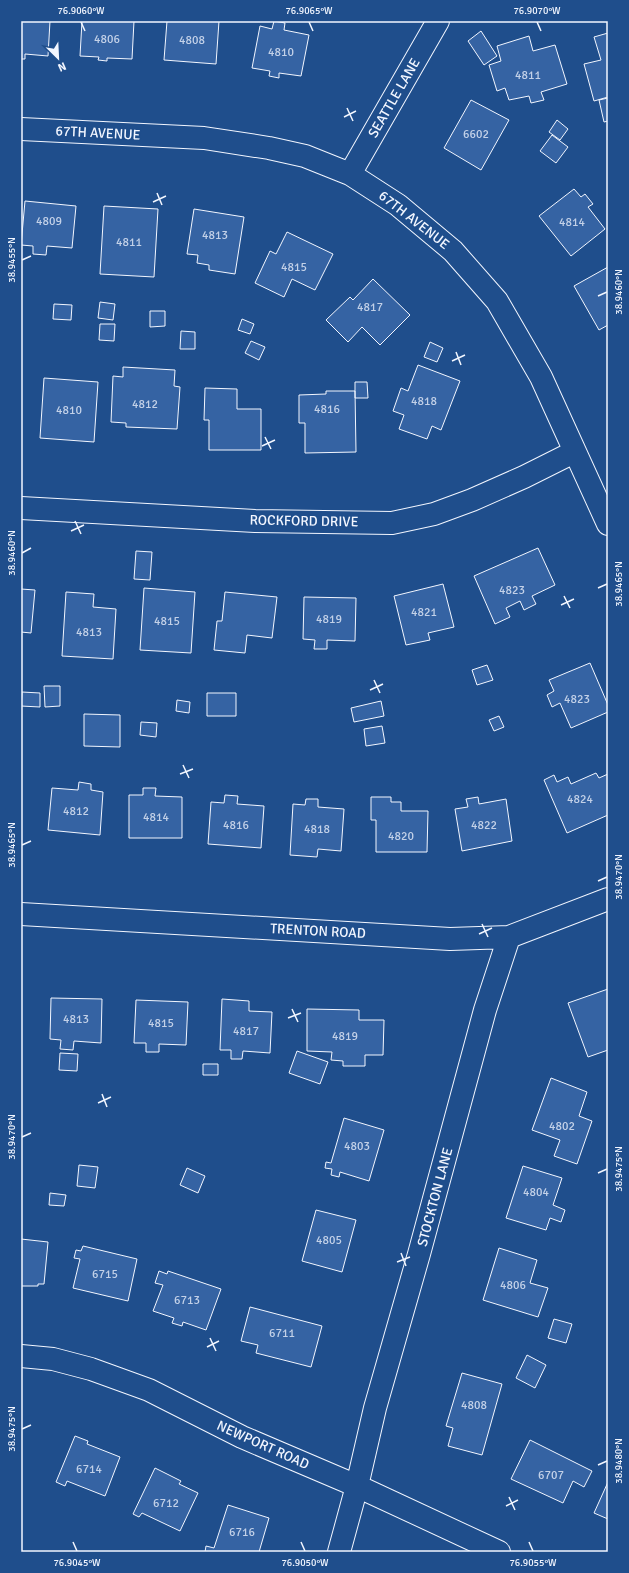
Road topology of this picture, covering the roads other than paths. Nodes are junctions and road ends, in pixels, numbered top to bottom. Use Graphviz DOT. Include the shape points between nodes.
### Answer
graph roads {
  1 [pos="438,21"];
  2 [pos="21,129"];
  3 [pos="350,174"];
  4 [pos="574,452"];
  5 [pos="21,508"];
  6 [pos="608,524"];
  7 [pos="608,900"];
  8 [pos="21,914"];
  9 [pos="509,936"];
  10 [pos="21,1356"];
  11 [pos="357,1486"];
  12 [pos="339,1552"];
  13 [pos="499,1552"];
  1 -- 3 [label="street, SEATTLE LANE"];
  2 -- 3 [label="street, 67TH AVENUE" via="204,138 305,156"];
  3 -- 4 [label="street, 67TH AVENUE" via="398,204 453,251 497,301 541,377"];
  4 -- 5 [label="street, ROCKFORD DRIVE" via="472,500 434,514 392,523 255,521"];
  4 -- 6 [label="street, 67TH AVENUE"];
  7 -- 9 [label="street, TRENTON ROAD"];
  8 -- 9 [label="street, TRENTON ROAD" via="450,939"];
  9 -- 11 [label="street, STOCKTON LANE" via="485,1010 375,1408"];
  10 -- 11 [label="street, NEWPORT ROAD" via="53,1359 91,1369 149,1390 242,1437"];
  11 -- 12 [label="street, STOCKTON LANE"];
  11 -- 13 [label="street, NEWPORT ROAD"];
}
